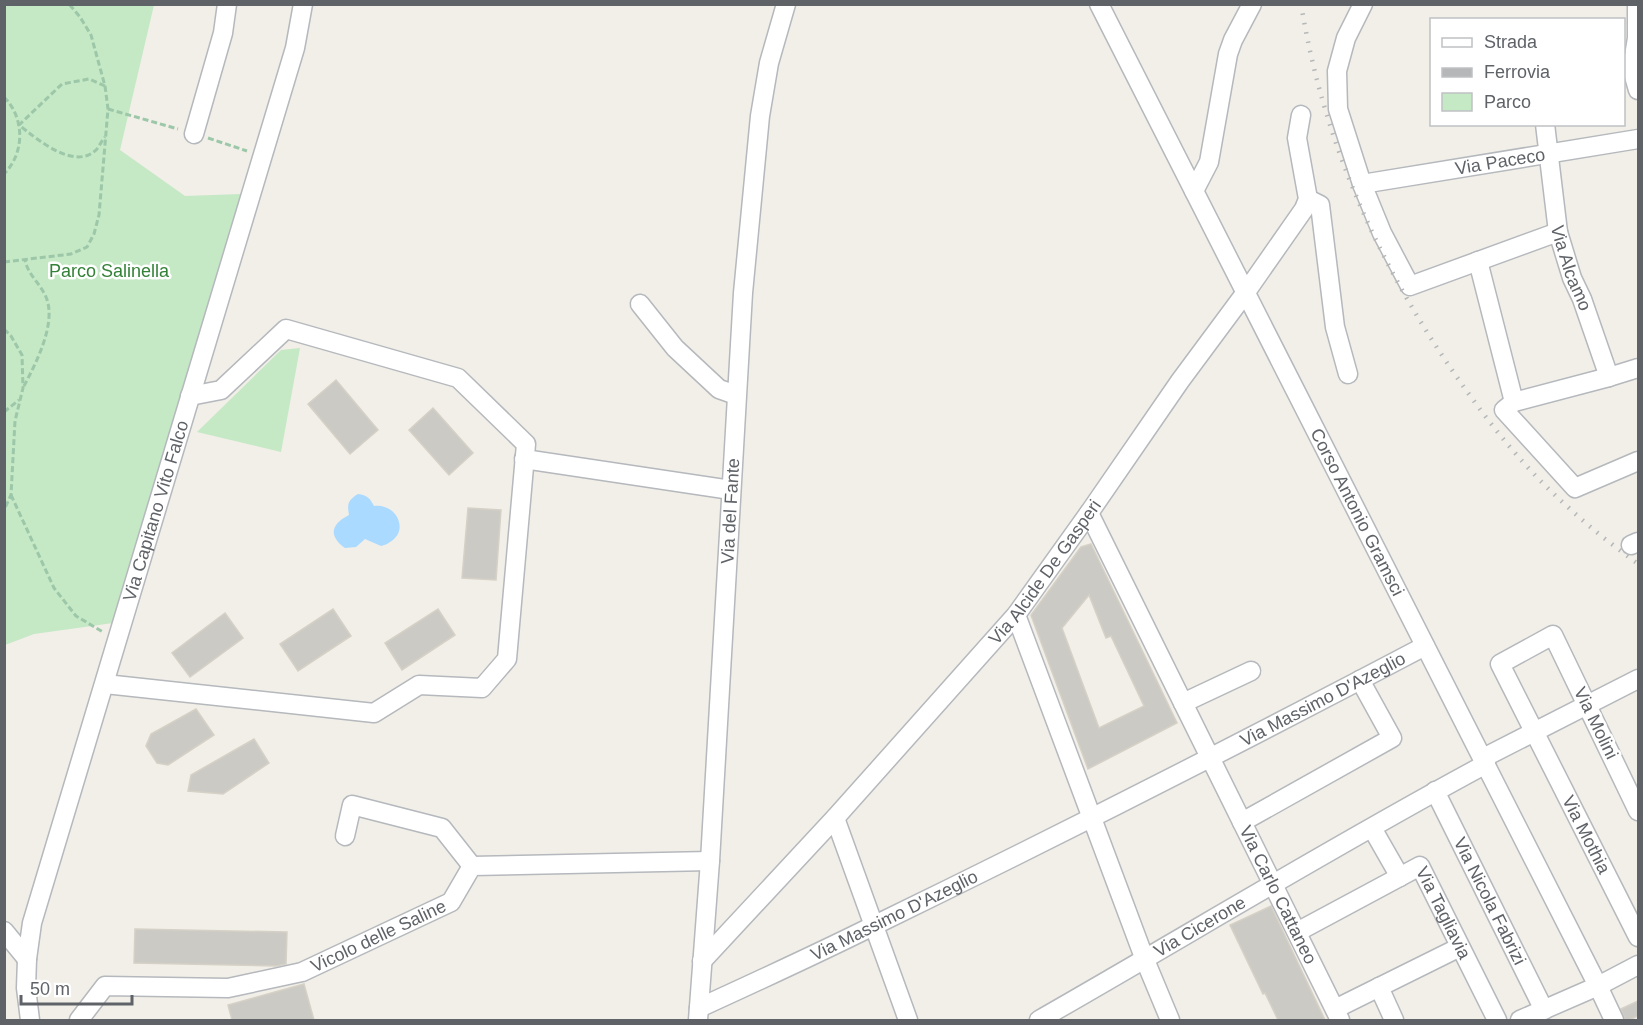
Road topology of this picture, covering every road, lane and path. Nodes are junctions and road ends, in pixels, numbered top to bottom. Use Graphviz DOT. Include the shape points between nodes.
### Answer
graph roads {
  1 [pos="69,4"];
  2 [pos="227,4"];
  3 [pos="303,4"];
  4 [pos="786,4"];
  5 [pos="1099,4"];
  6 [pos="1364,4"];
  7 [pos="1637,4"];
  8 [pos="1252,6"];
  9 [pos="105,86"];
  10 [pos="1638,90"];
  11 [pos="4,97"];
  12 [pos="1301,115"];
  13 [pos="19,124"];
  14 [pos="1545,126"];
  15 [pos="194,134"];
  16 [pos="106,135"];
  17 [pos="1638,139"];
  18 [pos="1548,154"];
  19 [pos="4,174"];
  20 [pos="1362,184"];
  21 [pos="1194,191"];
  22 [pos="1308,199"];
  23 [pos="1558,232"];
  24 [pos="25,260"];
  25 [pos="1478,261"];
  26 [pos="4,262"];
  27 [pos="1246,292"];
  28 [pos="640,304"];
  29 [pos="4,329"];
  30 [pos="1638,368"];
  31 [pos="1348,375"];
  32 [pos="1609,377"];
  33 [pos="23,388"];
  34 [pos="736,395"];
  35 [pos="190,396"];
  36 [pos="21,399"];
  37 [pos="1509,406"];
  38 [pos="4,412"];
  39 [pos="524,459"];
  40 [pos="1638,461"];
  41 [pos="731,490"];
  42 [pos="11,495"];
  43 [pos="4,510"];
  44 [pos="1089,513"];
  45 [pos="1016,615"];
  46 [pos="118,640"];
  47 [pos="1425,646"];
  48 [pos="1500,664"];
  49 [pos="1251,671"];
  50 [pos="1638,679"];
  51 [pos="1360,680"];
  52 [pos="105,684"];
  53 [pos="1588,705"];
  54 [pos="1187,710"];
  55 [pos="1535,732"];
  56 [pos="1215,760"];
  57 [pos="1485,761"];
  58 [pos="1435,791"];
  59 [pos="1638,811"];
  60 [pos="835,818"];
  61 [pos="1092,822"];
  62 [pos="1242,822"];
  63 [pos="1372,828"];
  64 [pos="345,836"];
  65 [pos="710,861"];
  66 [pos="472,866"];
  67 [pos="1400,876"];
  68 [pos="1273,884"];
  69 [pos="874,926"];
  70 [pos="4,931"];
  71 [pos="1297,932"];
  72 [pos="1638,937"];
  73 [pos="1460,947"];
  74 [pos="27,959"];
  75 [pos="1145,960"];
  76 [pos="702,961"];
  77 [pos="1638,964"];
  78 [pos="1599,986"];
  79 [pos="1379,987"];
  80 [pos="1544,1010"];
  81 [pos="698,1014"];
  82 [pos="1338,1015"];
  83 [pos="30,1020"];
  84 [pos="79,1020"];
  85 [pos="908,1020"];
  86 [pos="1039,1020"];
  87 [pos="1170,1020"];
  88 [pos="1394,1020"];
  89 [pos="1497,1020"];
  90 [pos="1520,1020"];
  91 [pos="1614,1020"];
  1 -- 9 [label="path" via="91,35"];
  2 -- 15 [label="street" via="223,33"];
  3 -- 35 [label="street, Via Capitano Vito Falco" via="295,48"];
  4 -- 34 [label="street, Via del Fante" via="769,63 760,116"];
  5 -- 21 [label="street, Corso Antonio Gramsci"];
  6 -- 20 [label="street" via="1346,38 1337,71 1338,109"];
  7 -- 10 [label="street" via="1632,69"];
  8 -- 21 [label="street" via="1228,54 1209,162"];
  9 -- 13 [label="path" via="89,79 63,84"];
  9 -- 16 [label="path"];
  11 -- 13 [label="path" via="17,114"];
  12 -- 22 [label="street" via="1297,138"];
  13 -- 16 [label="path" via="66,156 81,157 96,150"];
  13 -- 19 [label="path" via="18,152"];
  14 -- 18 [label="street, Via Alcamo"];
  16 -- 24 [label="path" via="99,215 87,247 71,254"];
  17 -- 18 [label="street, Via Paceco"];
  18 -- 20 [label="street, Via Paceco"];
  18 -- 23 [label="street, Via Alcamo"];
  20 -- 25 [label="street" via="1410,286"];
  21 -- 27 [label="street, Corso Antonio Gramsci"];
  22 -- 27 [label="street, Via Alcide De Gasperi"];
  22 -- 31 [label="street" via="1320,205 1335,327"];
  23 -- 25 [label="street"];
  23 -- 32 [label="street, Via Alcamo"];
  24 -- 26 [label="path"];
  24 -- 33 [label="path" via="46,298 49,322 39,357"];
  25 -- 37 [label="street"];
  27 -- 44 [label="street, Via Alcide De Gasperi"];
  27 -- 47 [label="street, Corso Antonio Gramsci"];
  28 -- 34 [label="street" via="675,348 719,388"];
  29 -- 33 [label="path" via="22,356"];
  30 -- 32 [label="street"];
  32 -- 37 [label="street"];
  33 -- 36 [label="path"];
  34 -- 41 [label="street, Via del Fante"];
  35 -- 39 [label="street" via="221,390 286,329 458,378 526,444"];
  35 -- 46 [label="street, Via Capitano Vito Falco"];
  36 -- 38 [label="path"];
  36 -- 42 [label="path" via="15,422"];
  37 -- 40 [label="street" via="1575,488"];
  39 -- 41 [label="street"];
  39 -- 52 [label="street" via="507,659 482,688 419,685 374,713"];
  41 -- 65 [label="street, Via del Fante"];
  42 -- 43 [label="path"];
  42 -- 46 [label="path" via="54,588 76,616"];
  44 -- 45 [label="street, Via Alcide De Gasperi"];
  44 -- 54 [label="street"];
  45 -- 60 [label="street, Via Alcide De Gasperi"];
  45 -- 61 [label="street"];
  46 -- 52 [label="street, Via Capitano Vito Falco"];
  47 -- 51 [label="street, Via Massimo D'Azeglio"];
  47 -- 57 [label="street, Corso Antonio Gramsci"];
  48 -- 53 [label="street, Via Molini" via="1552,636"];
  48 -- 55 [label="street, Via Mothia"];
  49 -- 54 [label="street"];
  50 -- 53 [label="street, Via Cicerone"];
  51 -- 56 [label="street, Via Massimo D'Azeglio"];
  51 -- 62 [label="street" via="1392,738"];
  52 -- 74 [label="street, Via Capitano Vito Falco" via="32,923"];
  53 -- 55 [label="street, Via Cicerone"];
  53 -- 59 [label="street, Via Molini"];
  54 -- 56 [label="street, Via Carlo Cattaneo"];
  55 -- 57 [label="street, Via Cicerone"];
  55 -- 72 [label="street, Via Mothia"];
  56 -- 61 [label="street, Via Massimo D'Azeglio"];
  56 -- 62 [label="street, Via Carlo Cattaneo"];
  57 -- 58 [label="street, Via Cicerone"];
  57 -- 78 [label="street, Corso Antonio Gramsci"];
  58 -- 63 [label="street, Via Cicerone"];
  58 -- 80 [label="street, Via Nicola Fabrizi"];
  60 -- 69 [label="street"];
  60 -- 76 [label="street, Via Alcide De Gasperi"];
  61 -- 69 [label="street, Via Massimo D'Azeglio"];
  61 -- 75 [label="street"];
  62 -- 68 [label="street, Via Carlo Cattaneo"];
  63 -- 67 [label="street"];
  63 -- 68 [label="street, Via Cicerone"];
  64 -- 66 [label="street" via="352,805 442,828"];
  65 -- 66 [label="street"];
  65 -- 76 [label="street, Via del Fante"];
  66 -- 84 [label="street, Vicolo delle Saline" via="451,902 302,972 228,988 105,986"];
  67 -- 71 [label="street, Via Tagliavia"];
  67 -- 73 [label="street, Via Tagliavia" via="1420,866"];
  68 -- 71 [label="street, Via Carlo Cattaneo"];
  68 -- 75 [label="street, Via Cicerone"];
  69 -- 81 [label="street, Via Massimo D'Azeglio"];
  69 -- 85 [label="street"];
  70 -- 74 [label="street"];
  71 -- 82 [label="street, Via Carlo Cattaneo"];
  73 -- 79 [label="street"];
  73 -- 89 [label="street, Via Tagliavia"];
  74 -- 83 [label="street, Via Capitano Vito Falco"];
  75 -- 86 [label="street, Via Cicerone"];
  75 -- 87 [label="street"];
  76 -- 81 [label="street, Via del Fante"];
  77 -- 78 [label="street"];
  78 -- 80 [label="street"];
  78 -- 91 [label="street, Corso Antonio Gramsci"];
  79 -- 82 [label="street"];
  79 -- 88 [label="street"];
  80 -- 90 [label="street"];
}
